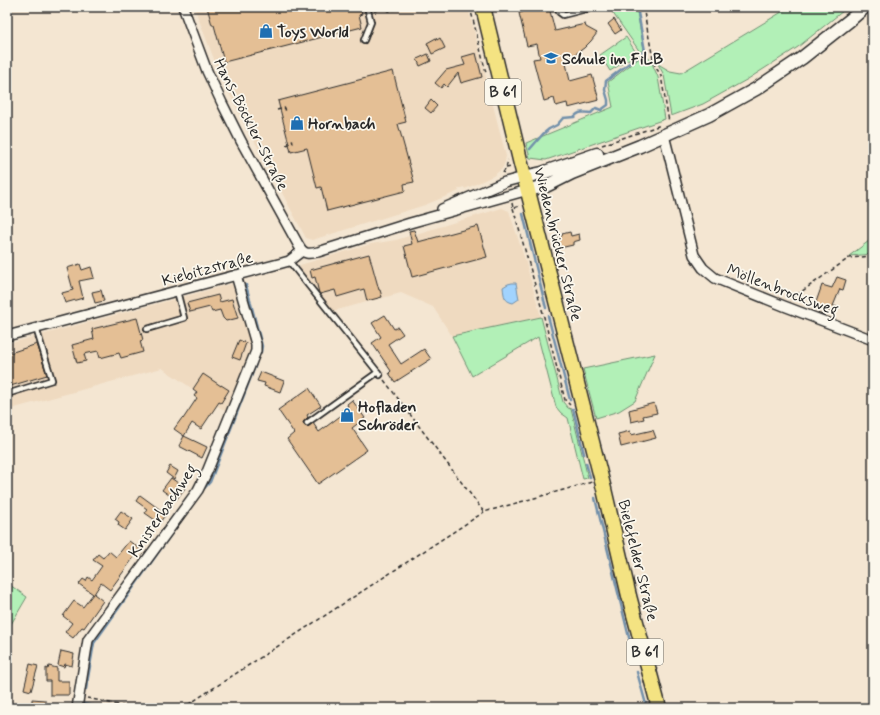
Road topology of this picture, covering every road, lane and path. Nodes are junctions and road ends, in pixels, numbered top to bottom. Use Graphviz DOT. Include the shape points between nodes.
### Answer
graph roads {
  1 [pos="183,7"];
  2 [pos="367,7"];
  3 [pos="404,7"];
  4 [pos="483,7"];
  5 [pos="558,7"];
  6 [pos="594,7"];
  7 [pos="643,7"];
  8 [pos="865,7"];
  9 [pos="368,12"];
  10 [pos="364,40"];
  11 [pos="277,110"];
  12 [pos="286,113"];
  13 [pos="669,122"];
  14 [pos="662,132"];
  15 [pos="292,138"];
  16 [pos="286,145"];
  17 [pos="597,146"];
  18 [pos="512,166"];
  19 [pos="503,173"];
  20 [pos="526,183"];
  21 [pos="511,202"];
  22 [pos="523,206"];
  23 [pos="513,208"];
  24 [pos="410,223"];
  25 [pos="302,250"];
  26 [pos="873,256"];
  27 [pos="289,261"];
  28 [pos="236,276"];
  29 [pos="177,291"];
  30 [pos="784,306"];
  31 [pos="36,328"];
  32 [pos="147,329"];
  33 [pos="7,336"];
  34 [pos="873,340"];
  35 [pos="379,373"];
  36 [pos="7,394"];
  37 [pos="578,406"];
  38 [pos="307,423"];
  39 [pos="602,484"];
  40 [pos="484,512"];
  41 [pos="79,696"];
  42 [pos="77,708"];
  43 [pos="132,708"];
  44 [pos="182,708"];
  45 [pos="659,708"];
  1 -- 25 [label="street, Hans-Böckler-Straße" via="222,103"];
  2 -- 9 [label="lane"];
  3 -- 9 [label="path"];
  4 -- 20 [label="main road, Wiedenbrücker Straße / B 61"];
  5 -- 6 [label="lane" via="563,15"];
  7 -- 13 [label="path" via="654,64 661,76"];
  8 -- 14 [label="main road" via="802,58 756,89 709,115"];
  9 -- 10 [label="lane" via="371,22"];
  11 -- 12 [label="path" via="285,108"];
  14 -- 17 [label="path"];
  14 -- 20 [label="main road" via="640,146 546,186"];
  14 -- 30 [label="street, Möllenbrocksweg" via="694,255 703,268 715,278"];
  15 -- 16 [label="path" via="293,143"];
  18 -- 19 [label="path" via="506,168"];
  20 -- 24 [label="street"];
  20 -- 24 [label="street" via="506,182"];
  20 -- 37 [label="main road, Wiedenbrücker Straße / B 61"];
  21 -- 23 [label="path"];
  22 -- 23 [label="path"];
  23 -- 37 [label="path" via="565,400 569,405"];
  24 -- 25 [label="street" via="311,254"];
  25 -- 27 [label="street, Kiebitzstraße"];
  26 -- 30 [label="path" via="849,258"];
  27 -- 28 [label="street, Kiebitzstraße"];
  27 -- 35 [label="lane"];
  28 -- 29 [label="street, Kiebitzstraße"];
  28 -- 41 [label="street, Knisterbachweg" via="256,351 208,472 198,490 88,640"];
  29 -- 31 [label="street, Kiebitzstraße"];
  29 -- 32 [label="lane" via="184,318"];
  30 -- 34 [label="street, Möllenbrocksweg"];
  31 -- 33 [label="street, Kiebitzstraße"];
  31 -- 36 [label="lane" via="52,380"];
  35 -- 38 [label="lane"];
  35 -- 40 [label="path"];
  37 -- 39 [label="main road, Wiedenbrücker Straße / B 61"];
  39 -- 40 [label="path"];
  39 -- 45 [label="main road, Bielefelder Straße / B 61"];
  40 -- 44 [label="path"];
  41 -- 42 [label="street, Knisterbachweg"];
  41 -- 43 [label="path"];
}
